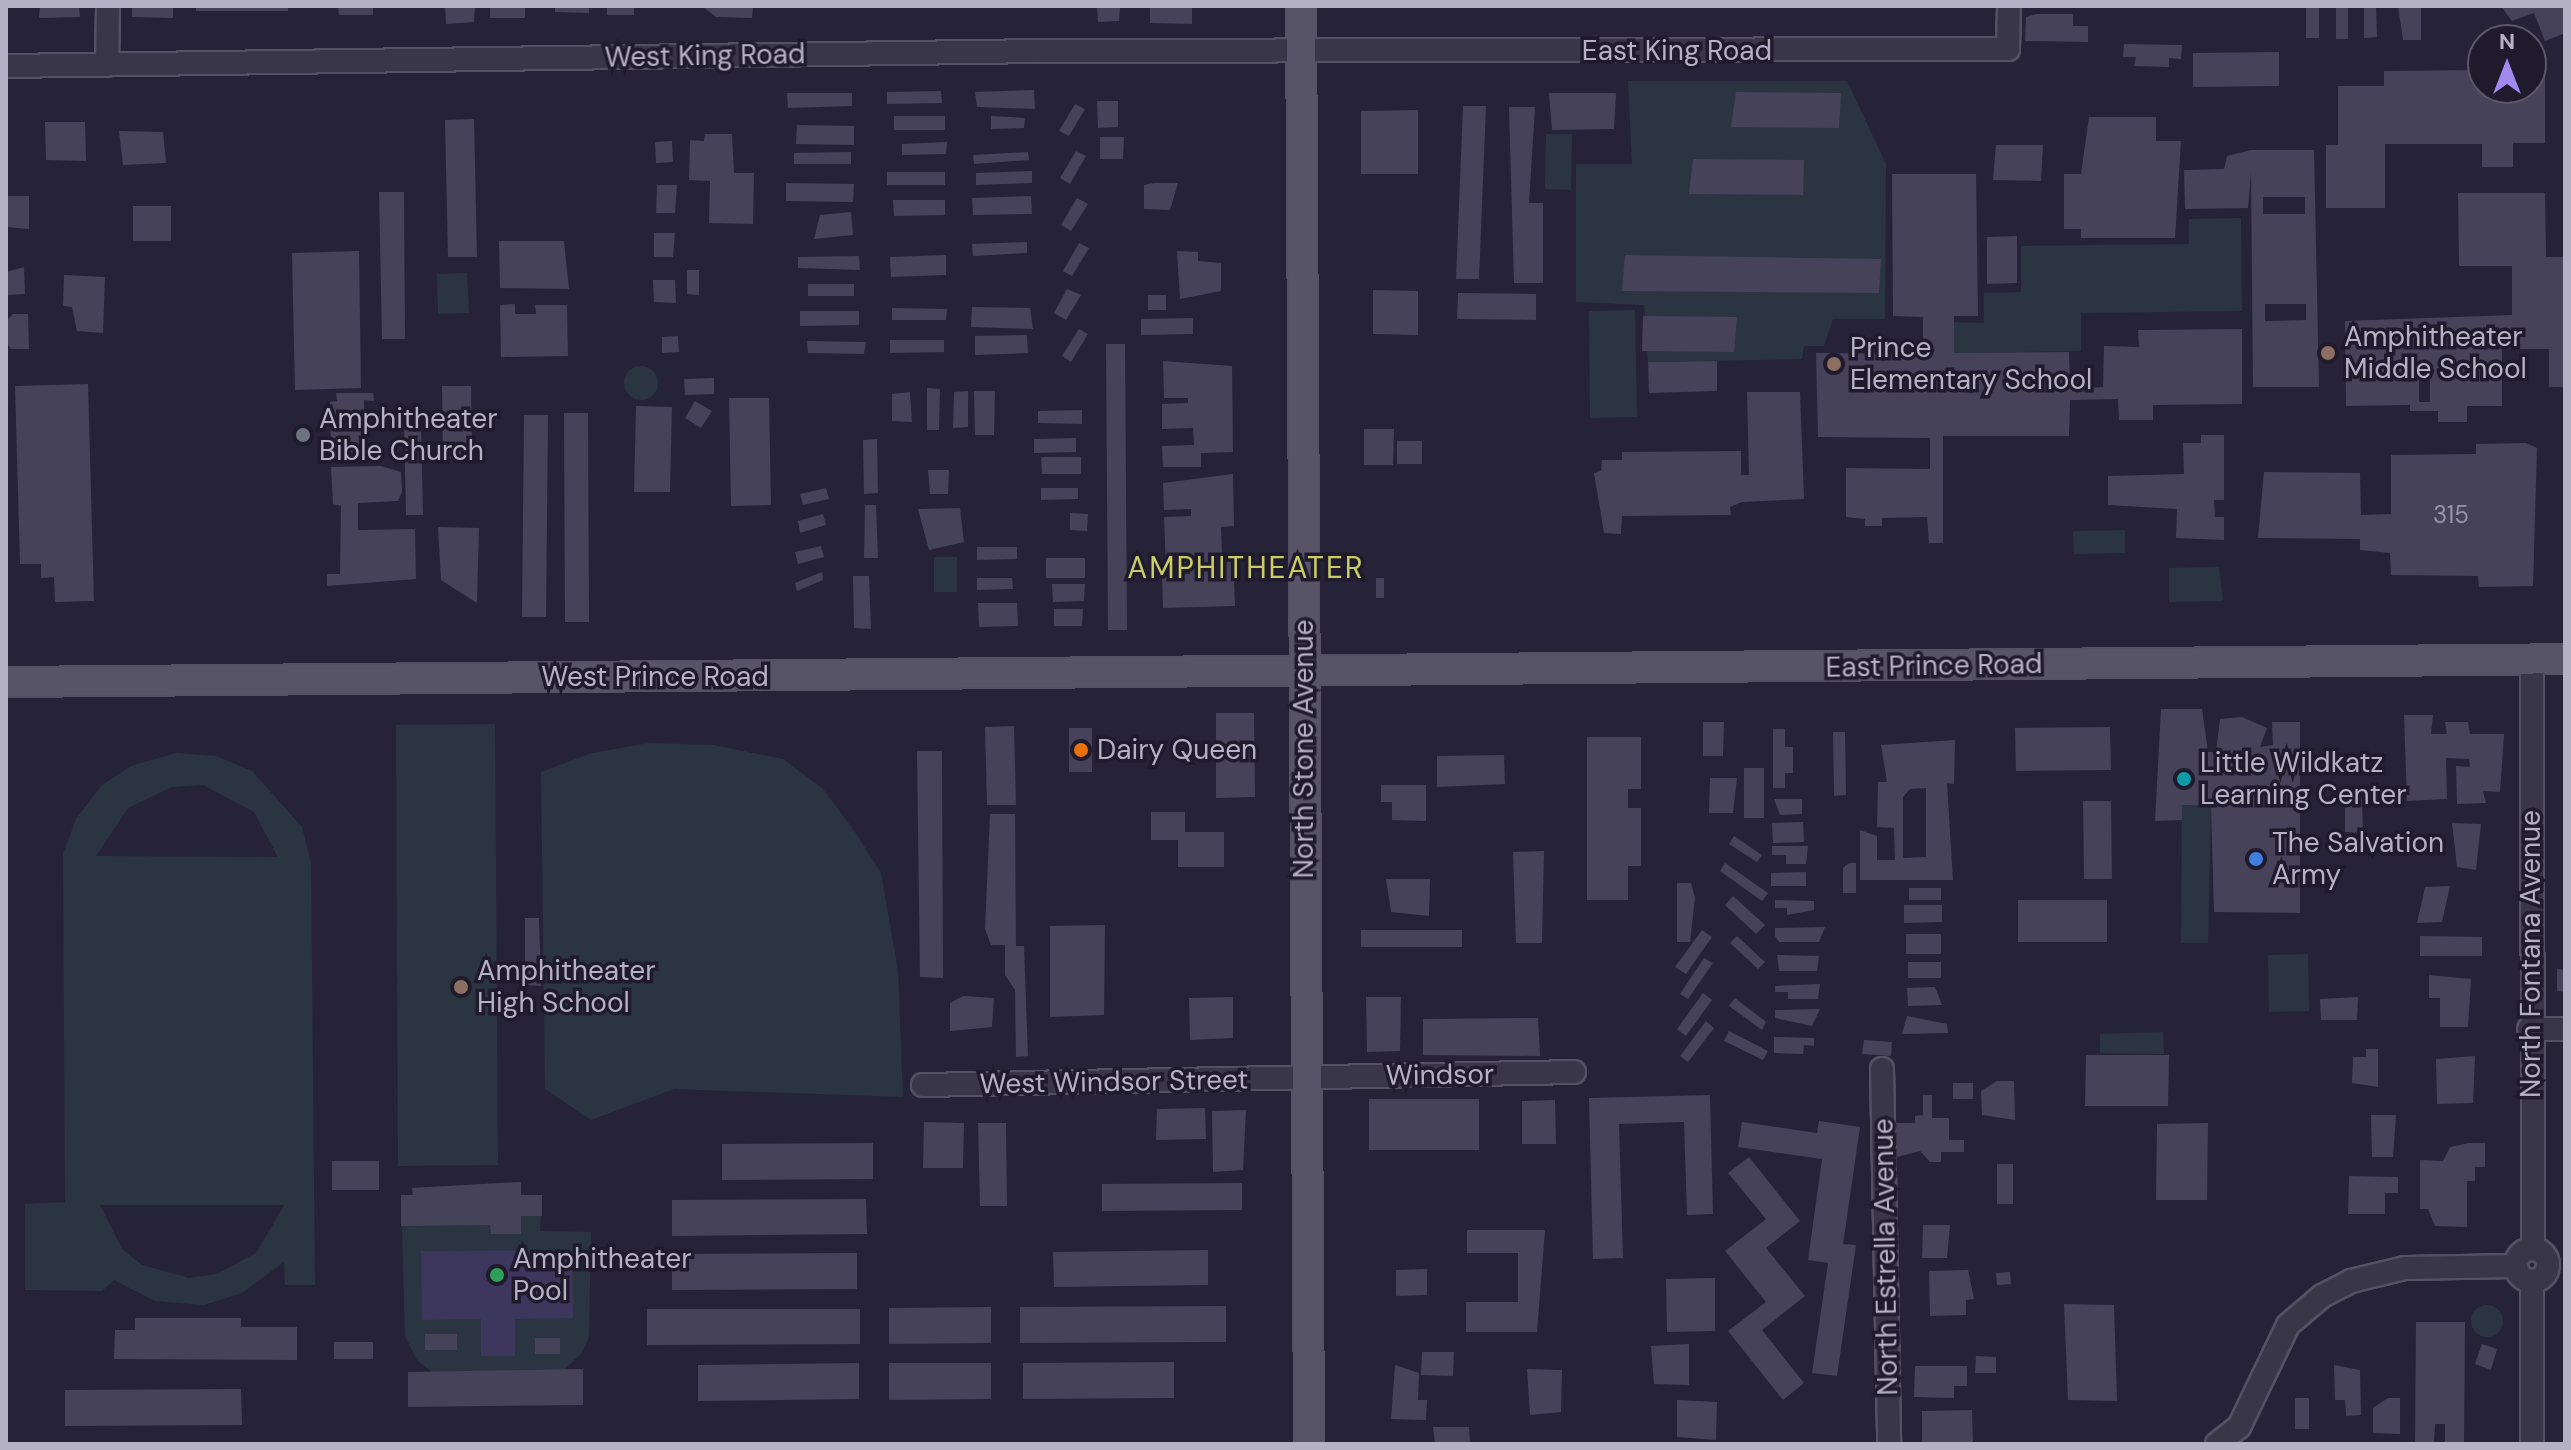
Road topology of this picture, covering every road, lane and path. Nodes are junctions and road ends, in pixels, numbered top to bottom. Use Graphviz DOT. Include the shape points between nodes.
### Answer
graph roads {
  1 [pos="108,6"];
  2 [pos="1301,6"];
  3 [pos="2009,6"];
  4 [pos="1302,53"];
  5 [pos="107,65"];
  6 [pos="6,66"];
  7 [pos="2532,659"];
  8 [pos="2565,659"];
  9 [pos="1303,673"];
  10 [pos="6,682"];
  11 [pos="2529,1029"];
  12 [pos="2565,1029"];
  13 [pos="1882,1069"];
  14 [pos="1574,1072"];
  15 [pos="1306,1079"];
  16 [pos="923,1085"];
  17 [pos="2540,1270"];
  18 [pos="1309,1444"];
  19 [pos="1889,1444"];
  20 [pos="2217,1444"];
  21 [pos="2532,1444"];
  1 -- 5 [label="street"];
  2 -- 4 [label="main road, North Stone Avenue"];
  3 -- 4 [label="street, East King Road" via="2008,49"];
  4 -- 5 [label="street, West King Road" via="1011,51"];
  4 -- 9 [label="main road, North Stone Avenue"];
  5 -- 6 [label="street, West King Road"];
  7 -- 8 [label="main road, East Prince Road"];
  7 -- 9 [label="main road, East Prince Road"];
  7 -- 11 [label="street, North Fontana Avenue"];
  9 -- 10 [label="main road, West Prince Road"];
  9 -- 15 [label="main road, North Stone Avenue"];
  11 -- 12 [label="street"];
  11 -- 17 [label="street, North Fontana Avenue" via="2533,1249 2518,1256"];
  13 -- 19 [label="street, North Estrella Avenue"];
  14 -- 15 [label="street, Windsor"];
  15 -- 16 [label="street, West Windsor Street"];
  15 -- 18 [label="main road, North Stone Avenue"];
  17 -- 20 [label="street" via="2405,1268 2351,1281 2322,1296 2288,1325 2239,1427"];
  17 -- 21 [label="street"];
}
